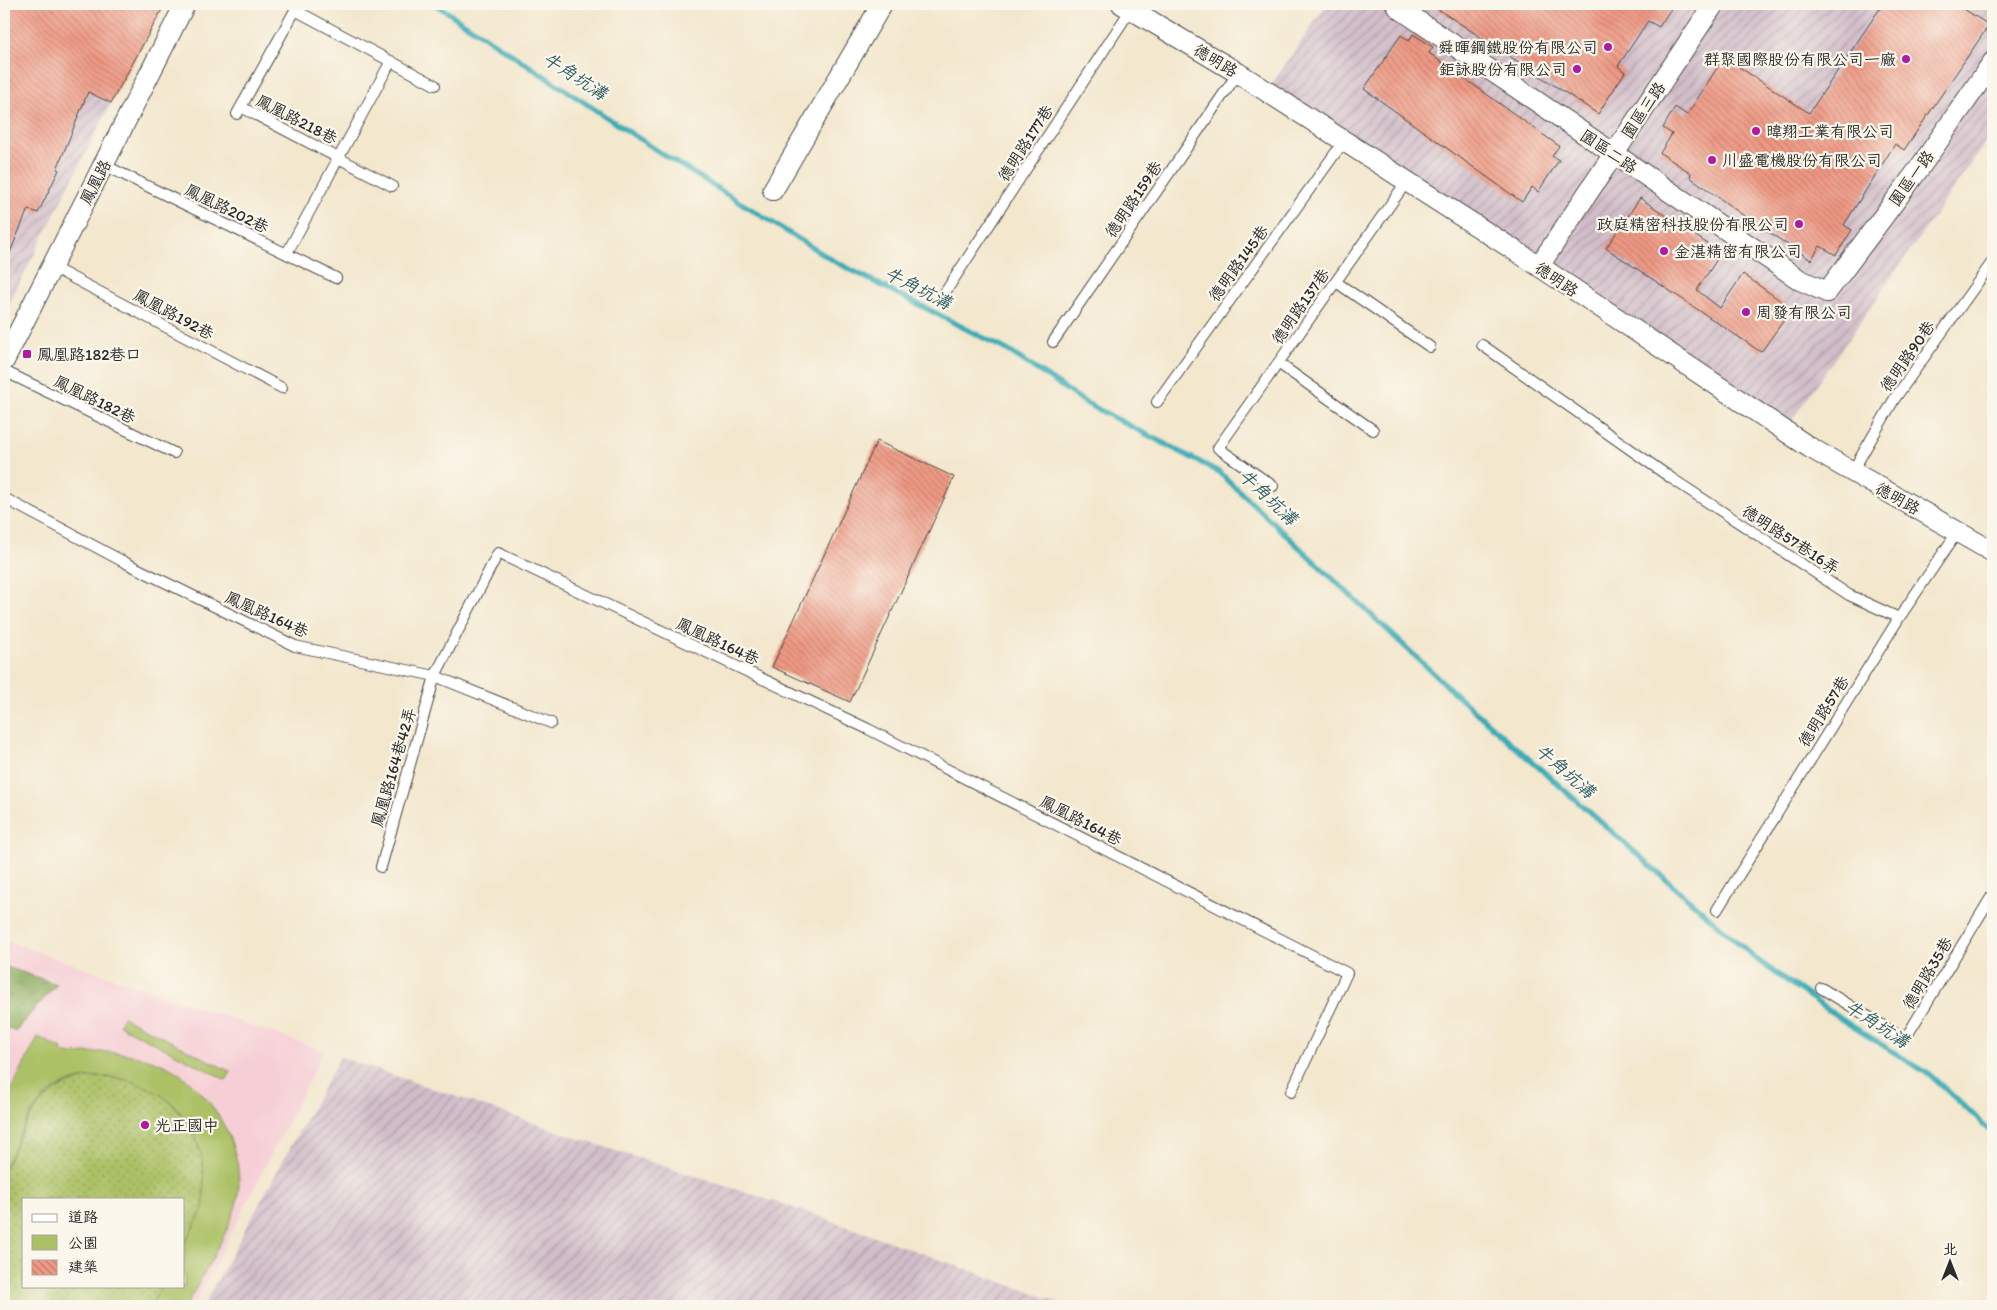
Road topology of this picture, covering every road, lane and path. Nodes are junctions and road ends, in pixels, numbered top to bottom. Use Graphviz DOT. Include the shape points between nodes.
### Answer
graph roads {
  1 [pos="185,4"];
  2 [pos="882,4"];
  3 [pos="1396,4"];
  4 [pos="1714,4"];
  5 [pos="1126,6"];
  6 [pos="296,7"];
  7 [pos="390,61"];
  8 [pos="1993,62"];
  9 [pos="1238,73"];
  10 [pos="435,85"];
  11 [pos="1344,141"];
  12 [pos="1613,154"];
  13 [pos="340,157"];
  14 [pos="104,164"];
  15 [pos="1407,181"];
  16 [pos="392,186"];
  17 [pos="773,190"];
  18 [pos="287,254"];
  19 [pos="1993,261"];
  20 [pos="1539,266"];
  21 [pos="52,267"];
  22 [pos="336,278"];
  23 [pos="1336,282"];
  24 [pos="1827,292"];
  25 [pos="944,294"];
  26 [pos="1053,342"];
  27 [pos="1482,344"];
  28 [pos="1430,347"];
  29 [pos="4,361"];
  30 [pos="1278,362"];
  31 [pos="4,371"];
  32 [pos="282,388"];
  33 [pos="1157,402"];
  34 [pos="1372,430"];
  35 [pos="174,453"];
  36 [pos="1852,472"];
  37 [pos="1273,486"];
  38 [pos="4,498"];
  39 [pos="1958,531"];
  40 [pos="1993,552"];
  41 [pos="1899,618"];
  42 [pos="435,676"];
  43 [pos="552,723"];
  44 [pos="380,867"];
  45 [pos="1993,894"];
  46 [pos="1717,910"];
  47 [pos="1821,988"];
  48 [pos="1291,1092"];
  1 -- 14 [label="street, 鳳凰路"];
  2 -- 17 [label="street"];
  3 -- 12 [label="street, 園區二路"];
  4 -- 12 [label="street, 園區三路"];
  5 -- 9 [label="street, 德明路"];
  5 -- 25 [label="lane, 德明路177巷"];
  6 -- 7 [label="lane"];
  6 -- 13 [label="lane, 鳳凰路218巷" via="239,110"];
  7 -- 10 [label="lane"];
  7 -- 13 [label="lane, 鳳凰路218巷"];
  8 -- 24 [label="street, 園區一路"];
  9 -- 11 [label="street, 德明路"];
  9 -- 26 [label="lane, 德明路159巷"];
  11 -- 15 [label="street, 德明路"];
  11 -- 33 [label="lane, 德明路145巷"];
  12 -- 20 [label="street, 園區三路"];
  12 -- 24 [label="street, 園區二路" via="1800,280"];
  13 -- 16 [label="lane, 鳳凰路218巷"];
  13 -- 18 [label="lane, 鳳凰路218巷"];
  14 -- 18 [label="lane, 鳳凰路202巷"];
  14 -- 21 [label="street, 鳳凰路"];
  15 -- 20 [label="street, 德明路"];
  15 -- 23 [label="lane, 德明路137巷"];
  18 -- 22 [label="lane, 鳳凰路202巷"];
  19 -- 36 [label="lane, 德明路90巷" via="1895,398"];
  20 -- 36 [label="street, 德明路" via="1809,447"];
  21 -- 29 [label="street, 鳳凰路"];
  21 -- 32 [label="lane, 鳳凰路192巷"];
  23 -- 28 [label="lane"];
  23 -- 30 [label="lane, 德明路137巷"];
  27 -- 41 [label="lane, 德明路57巷16弄" via="1671,478 1849,595"];
  30 -- 34 [label="lane"];
  30 -- 37 [label="lane, 德明路137巷" via="1218,448"];
  31 -- 35 [label="lane, 鳳凰路182巷"];
  36 -- 39 [label="street, 德明路"];
  38 -- 42 [label="lane, 鳳凰路164巷" via="126,563 295,646"];
  39 -- 40 [label="street, 德明路"];
  39 -- 41 [label="lane, 德明路57巷"];
  41 -- 46 [label="lane, 德明路57巷"];
  42 -- 43 [label="lane"];
  42 -- 44 [label="lane, 鳳凰路164巷42弄"];
  42 -- 48 [label="lane, 鳳凰路164巷" via="498,553 868,729 1347,973"];
  45 -- 47 [label="lane, 德明路35巷" via="1908,1034 1900,1035"];
}
